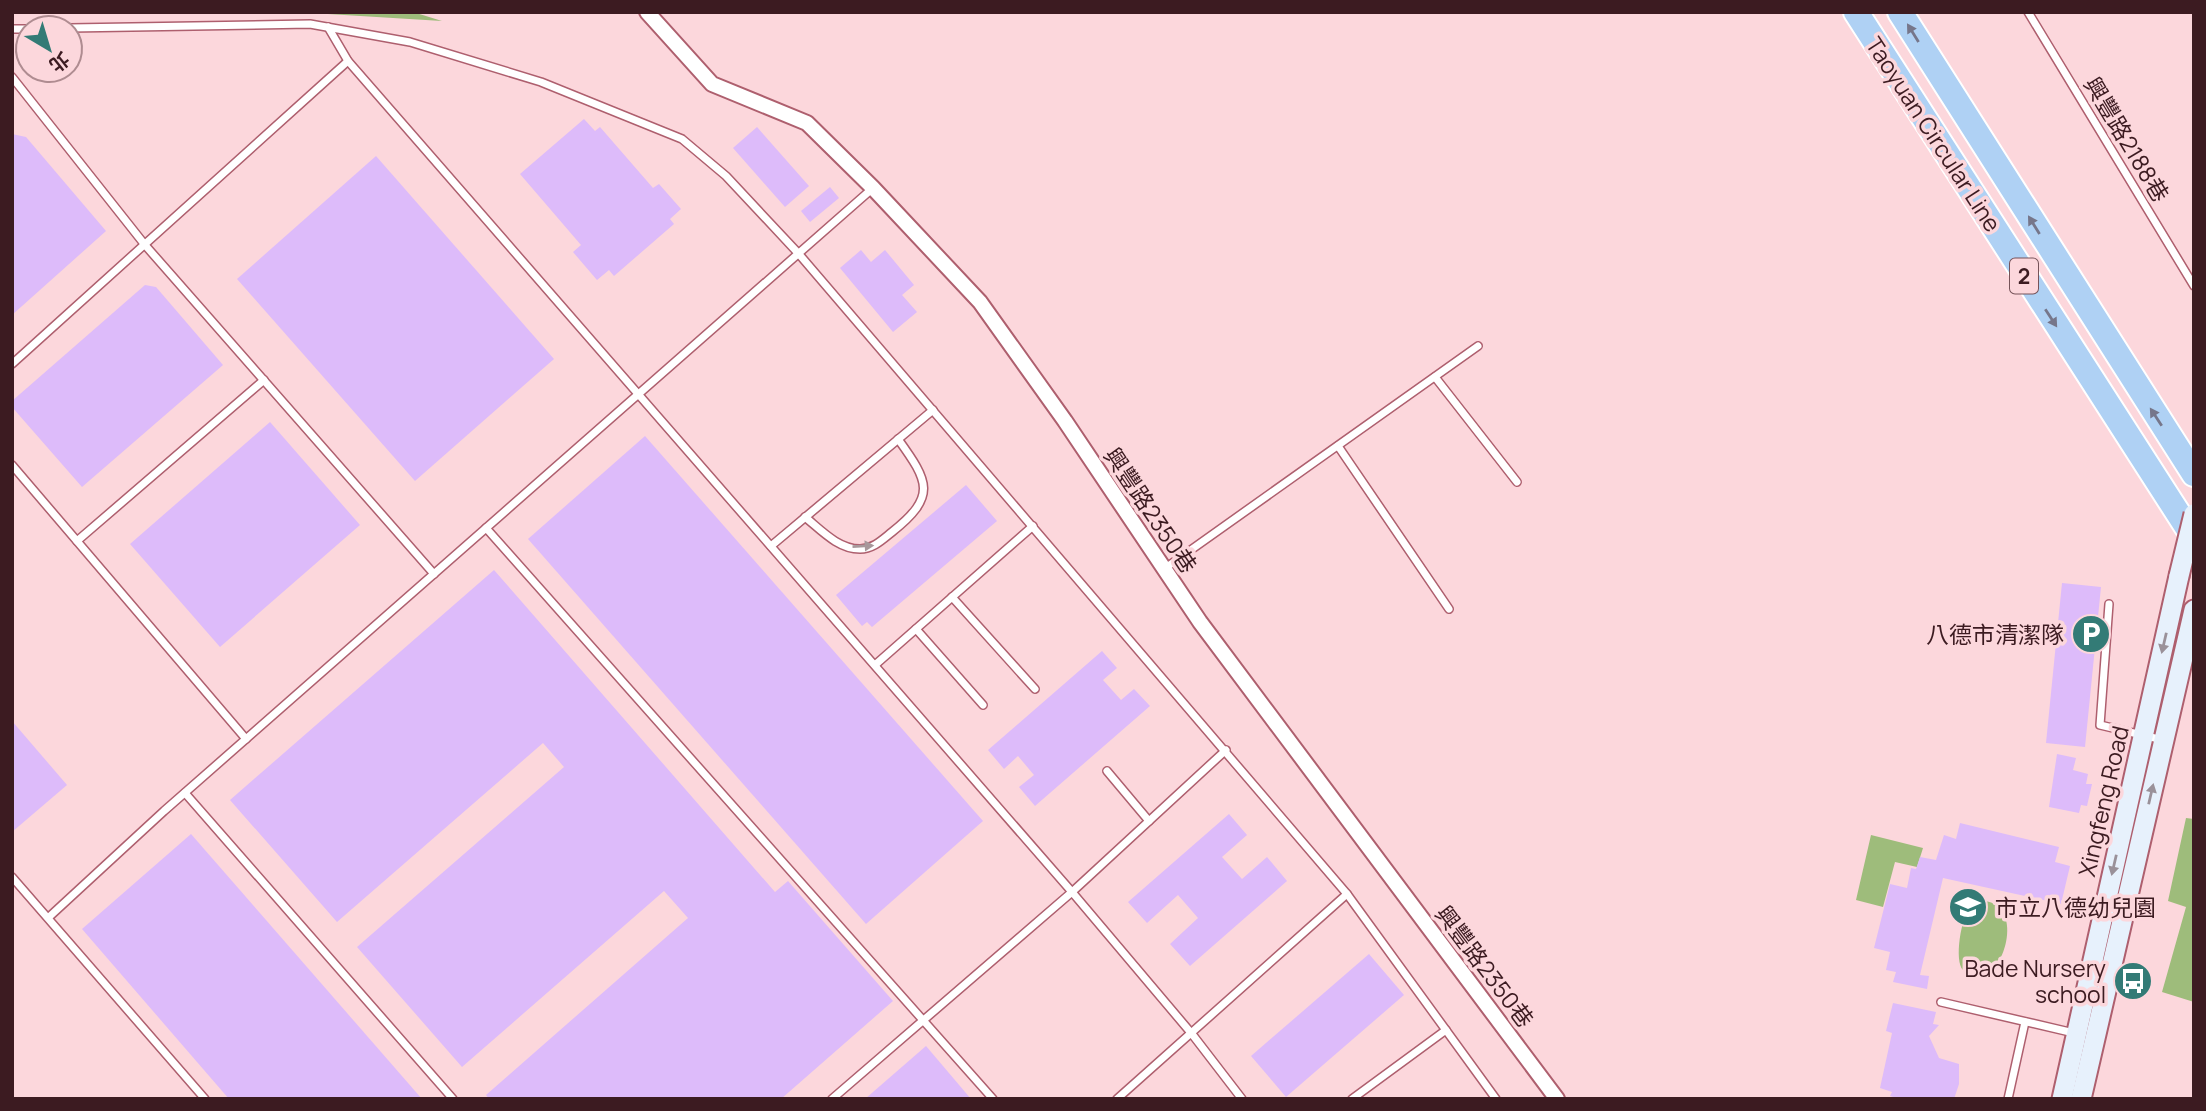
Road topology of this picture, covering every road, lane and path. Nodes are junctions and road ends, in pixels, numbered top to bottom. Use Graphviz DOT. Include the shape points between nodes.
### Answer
graph roads {
  1 [pos="647,12"];
  2 [pos="1856,12"];
  3 [pos="1900,12"];
  4 [pos="2028,12"];
  5 [pos="328,27"];
  6 [pos="84,28"];
  7 [pos="348,61"];
  8 [pos="13,79"];
  9 [pos="873,188"];
  10 [pos="145,245"];
  11 [pos="798,253"];
  12 [pos="2194,286"];
  13 [pos="1478,346"];
  14 [pos="12,364"];
  15 [pos="1435,377"];
  16 [pos="264,380"];
  17 [pos="639,393"];
  18 [pos="933,410"];
  19 [pos="898,439"];
  20 [pos="1338,446"];
  21 [pos="12,465"];
  22 [pos="2194,474"];
  23 [pos="1517,482"];
  24 [pos="2194,514"];
  25 [pos="805,517"];
  26 [pos="1033,526"];
  27 [pos="486,528"];
  28 [pos="2194,538"];
  29 [pos="77,541"];
  30 [pos="771,546"];
  31 [pos="1163,569"];
  32 [pos="434,574"];
  33 [pos="952,597"];
  34 [pos="2109,604"];
  35 [pos="1449,609"];
  36 [pos="2194,610"];
  37 [pos="916,629"];
  38 [pos="875,665"];
  39 [pos="1035,689"];
  40 [pos="983,705"];
  41 [pos="2143,735"];
  42 [pos="246,739"];
  43 [pos="2164,741"];
  44 [pos="1226,750"];
  45 [pos="1107,771"];
  46 [pos="185,793"];
  47 [pos="1149,821"];
  48 [pos="12,877"];
  49 [pos="1072,892"];
  50 [pos="1347,894"];
  51 [pos="49,917"];
  52 [pos="1941,1002"];
  53 [pos="923,1020"];
  54 [pos="2025,1022"];
  55 [pos="1446,1030"];
  56 [pos="1192,1034"];
  57 [pos="2086,1036"];
  58 [pos="205,1099"];
  59 [pos="453,1099"];
  60 [pos="832,1099"];
  61 [pos="993,1099"];
  62 [pos="1118,1099"];
  63 [pos="1242,1099"];
  64 [pos="1352,1099"];
  65 [pos="1496,1099"];
  66 [pos="1557,1099"];
  67 [pos="2008,1099"];
  68 [pos="2062,1099"];
  69 [pos="2081,1099"];
  1 -- 9 [label="street, 興豐路2350巷" via="712,84 807,123"];
  2 -- 28 [label="highway, Taoyuan Circular Line / 2, one-way"];
  22 -- 3 [label="highway, Taoyuan Circular Line / 2, one-way"];
  4 -- 12 [label="lane, 興豐路2188巷"];
  5 -- 6 [label="lane"];
  5 -- 7 [label="lane"];
  5 -- 11 [label="lane" via="410,42 541,82 682,139 726,176"];
  7 -- 10 [label="lane"];
  7 -- 17 [label="lane"];
  8 -- 10 [label="lane"];
  9 -- 11 [label="lane"];
  9 -- 31 [label="street, 興豐路2350巷" via="980,303"];
  10 -- 14 [label="lane"];
  10 -- 16 [label="lane"];
  11 -- 17 [label="lane"];
  11 -- 18 [label="lane"];
  13 -- 15 [label="lane"];
  15 -- 20 [label="lane"];
  15 -- 23 [label="lane"];
  16 -- 29 [label="lane"];
  16 -- 32 [label="lane"];
  17 -- 27 [label="lane"];
  17 -- 30 [label="lane"];
  18 -- 19 [label="lane"];
  18 -- 26 [label="lane"];
  19 -- 25 [label="lane"];
  25 -- 19 [label="lane, one-way" via="835,542 859,549 875,546 917,512 925,488 917,466"];
  20 -- 31 [label="lane"];
  20 -- 35 [label="lane"];
  21 -- 29 [label="lane"];
  24 -- 41 [label="main road, Xingfeng Road, one-way, bridge"];
  25 -- 30 [label="lane"];
  26 -- 33 [label="lane"];
  26 -- 44 [label="lane"];
  27 -- 32 [label="lane"];
  27 -- 53 [label="lane"];
  29 -- 42 [label="lane"];
  30 -- 38 [label="lane"];
  31 -- 66 [label="street, 興豐路2350巷"];
  32 -- 42 [label="lane"];
  33 -- 37 [label="lane"];
  33 -- 39 [label="lane"];
  34 -- 41 [label="lane" via="2100,725"];
  36 -- 43 [label="main road, Xingfeng Road"];
  37 -- 38 [label="lane"];
  37 -- 40 [label="lane"];
  38 -- 49 [label="lane"];
  41 -- 43 [label="lane"];
  41 -- 57 [label="main road, Xingfeng Road, one-way"];
  42 -- 46 [label="lane"];
  57 -- 43 [label="main road, Xingfeng Road, one-way"];
  44 -- 47 [label="lane"];
  44 -- 50 [label="lane"];
  45 -- 47 [label="lane"];
  46 -- 51 [label="lane"];
  46 -- 59 [label="lane"];
  47 -- 49 [label="lane"];
  48 -- 51 [label="lane"];
  49 -- 53 [label="lane"];
  49 -- 56 [label="lane"];
  50 -- 55 [label="lane"];
  50 -- 56 [label="lane"];
  51 -- 58 [label="lane"];
  52 -- 54 [label="lane"];
  53 -- 60 [label="lane"];
  53 -- 61 [label="lane"];
  54 -- 57 [label="lane"];
  54 -- 67 [label="lane"];
  55 -- 64 [label="lane"];
  55 -- 65 [label="lane"];
  56 -- 62 [label="lane"];
  56 -- 63 [label="lane"];
  57 -- 68 [label="main road, Xingfeng Road"];
  57 -- 69 [label="main road, Xingfeng Road"];
}
